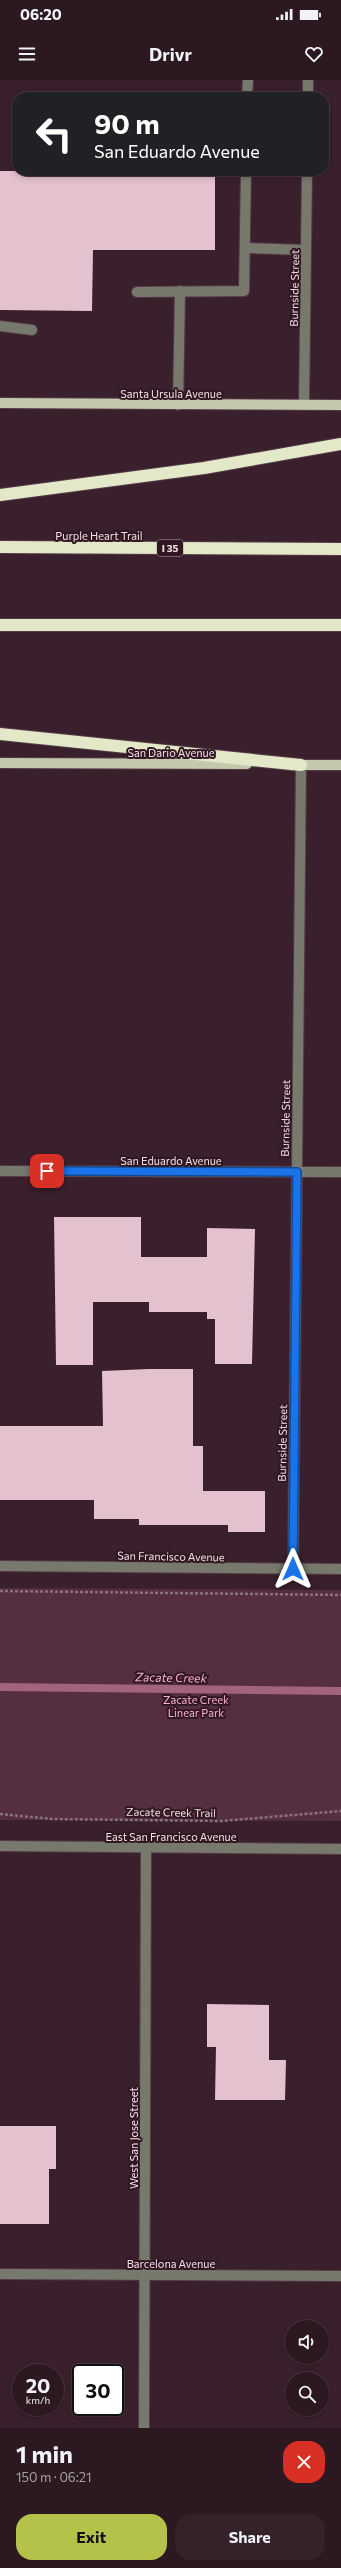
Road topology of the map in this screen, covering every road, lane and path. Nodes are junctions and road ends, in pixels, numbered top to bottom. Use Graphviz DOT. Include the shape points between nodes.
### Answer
graph roads {
  1 [pos="248,80"];
  2 [pos="308,80"];
  3 [pos="247,92"];
  4 [pos="308,92"];
  5 [pos="246,176"];
  6 [pos="307,176"];
  7 [pos="245,248"];
  8 [pos="306,250"];
  9 [pos="180,291"];
  10 [pos="137,292"];
  11 [pos="0,326"];
  12 [pos="32,330"];
  13 [pos="0,403"];
  14 [pos="178,405"];
  15 [pos="304,405"];
  16 [pos="341,405"];
  17 [pos="341,444"];
  18 [pos="0,495"];
  19 [pos="0,547"];
  20 [pos="341,549"];
  21 [pos="0,625"];
  22 [pos="341,625"];
  23 [pos="0,734"];
  24 [pos="0,762"];
  25 [pos="301,765"];
  26 [pos="341,765"];
  27 [pos="0,1171"];
  28 [pos="297,1172"];
  29 [pos="341,1172"];
  30 [pos="0,1566"];
  31 [pos="293,1569"];
  32 [pos="341,1569"];
  33 [pos="0,1591"];
  34 [pos="341,1595"];
  35 [pos="341,1810"];
  36 [pos="0,1814"];
  37 [pos="0,1846"];
  38 [pos="146,1847"];
  39 [pos="341,1848"];
  40 [pos="0,2274"];
  41 [pos="144,2275"];
  42 [pos="341,2276"];
  43 [pos="144,2428"];
  1 -- 3 [label="street"];
  2 -- 4 [label="street"];
  5 -- 7 [label="street"];
  6 -- 8 [label="street, Burnside Street"];
  7 -- 8 [label="street"];
  7 -- 9 [label="street" via="244,291"];
  8 -- 15 [label="street, Burnside Street"];
  9 -- 10 [label="street"];
  9 -- 14 [label="street"];
  11 -- 12 [label="street"];
  13 -- 14 [label="main road, Santa Ursula Avenue"];
  14 -- 15 [label="main road, Santa Ursula Avenue"];
  15 -- 16 [label="main road, Santa Ursula Avenue"];
  17 -- 18 [label="highway" via="204,468"];
  19 -- 20 [label="highway, Purple Heart Trail / I 35"];
  21 -- 22 [label="highway"];
  23 -- 25 [label="highway"];
  24 -- 25 [label="main road, San Dario Avenue"];
  25 -- 26 [label="main road, San Dario Avenue"];
  25 -- 28 [label="street, Burnside Street"];
  27 -- 28 [label="street, San Eduardo Avenue"];
  28 -- 29 [label="street, San Eduardo Avenue"];
  28 -- 31 [label="street, Burnside Street"];
  30 -- 31 [label="street, San Francisco Avenue"];
  31 -- 32 [label="street, San Francisco Avenue"];
  33 -- 34 [label="path"];
  35 -- 36 [label="path, Zacate Creek Trail" via="222,1821 52,1819"];
  37 -- 38 [label="street, East San Francisco Avenue"];
  38 -- 39 [label="street, East San Francisco Avenue"];
  38 -- 41 [label="street, West San Jose Street"];
  40 -- 41 [label="street, Barcelona Avenue"];
  41 -- 42 [label="street, Barcelona Avenue"];
  41 -- 43 [label="street, West San Jose Street"];
}
